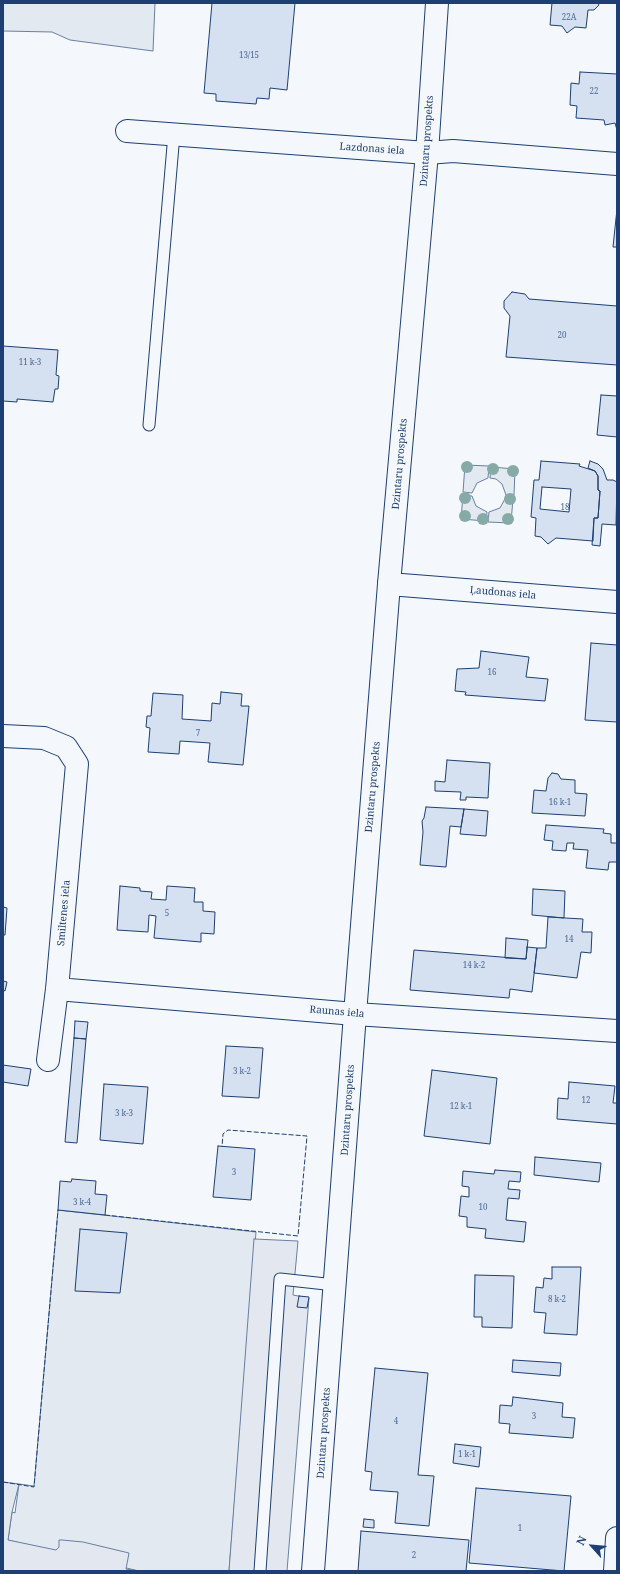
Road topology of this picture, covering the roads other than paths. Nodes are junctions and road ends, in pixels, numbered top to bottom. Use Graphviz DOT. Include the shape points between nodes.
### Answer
graph roads {
  1 [pos="437,3"];
  2 [pos="127,131"];
  3 [pos="174,134"];
  4 [pos="427,153"];
  5 [pos="617,164"];
  6 [pos="149,425"];
  7 [pos="389,584"];
  8 [pos="617,602"];
  9 [pos="3,736"];
  10 [pos="57,989"];
  11 [pos="355,1014"];
  12 [pos="617,1031"];
  13 [pos="48,1060"];
  14 [pos="335,1285"];
  15 [pos="617,1538"];
  16 [pos="260,1571"];
  17 [pos="313,1571"];
  18 [pos="615,1571"];
  1 -- 4 [label="street, Dzintaru prospekts"];
  2 -- 3 [label="street, Lazdonas iela"];
  3 -- 4 [label="street, Lazdonas iela"];
  3 -- 6 [label="lane"];
  4 -- 5 [label="street, Lazdonas iela" via="453,151"];
  4 -- 7 [label="street, Dzintaru prospekts"];
  7 -- 8 [label="street, Ļaudonas iela"];
  7 -- 11 [label="street, Dzintaru prospekts"];
  9 -- 10 [label="street, Smiltenes iela" via="44,738 66,747 77,764"];
  10 -- 11 [label="street, Raunas iela"];
  10 -- 13 [label="street, Smiltenes iela"];
  11 -- 12 [label="street, Raunas iela"];
  11 -- 14 [label="street, Dzintaru prospekts"];
  14 -- 16 [label="lane" via="280,1279"];
  14 -- 17 [label="street, Dzintaru prospekts"];
  15 -- 18 [label="street"];
}
